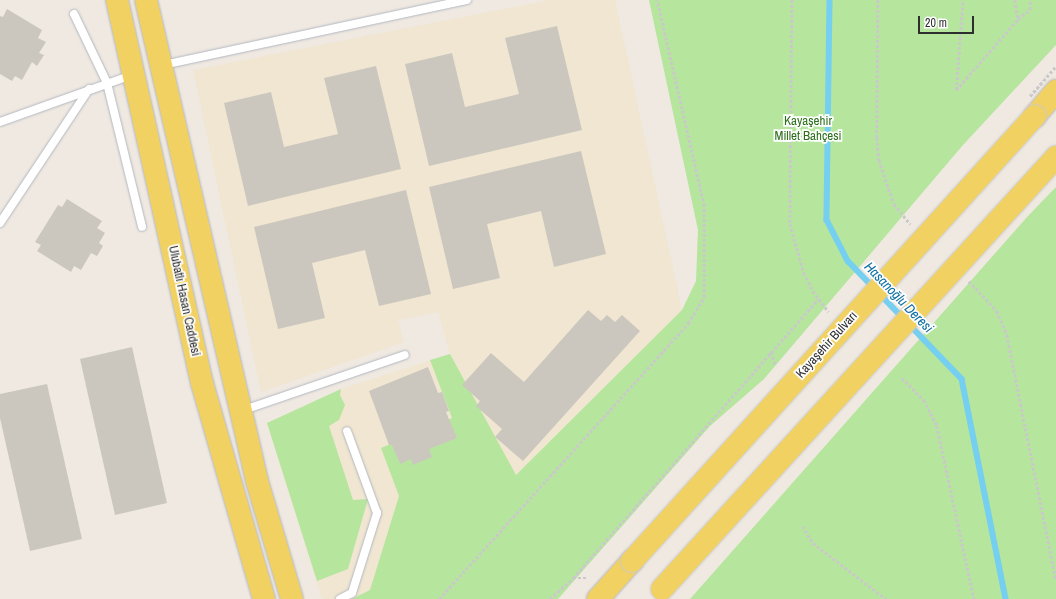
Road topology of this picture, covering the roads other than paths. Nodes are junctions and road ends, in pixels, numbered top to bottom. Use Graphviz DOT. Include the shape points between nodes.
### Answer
graph roads {
  1 [pos="117,0"];
  2 [pos="146,0"];
  3 [pos="467,0"];
  4 [pos="74,14"];
  5 [pos="162,65"];
  6 [pos="134,74"];
  7 [pos="107,82"];
  8 [pos="89,89"];
  9 [pos="1056,91"];
  10 [pos="0,122"];
  11 [pos="1056,157"];
  12 [pos="0,223"];
  13 [pos="142,227"];
  14 [pos="405,355"];
  15 [pos="240,411"];
  16 [pos="347,431"];
  17 [pos="658,594"];
  18 [pos="264,599"];
  19 [pos="292,599"];
  20 [pos="340,599"];
  21 [pos="598,599"];
  1 -- 6 [label="main road, Ulubatlı Hasan Caddesi"];
  2 -- 5 [label="main road"];
  3 -- 5 [label="lane"];
  4 -- 7 [label="lane"];
  5 -- 15 [label="main road"];
  6 -- 7 [label="lane"];
  6 -- 18 [label="main road, Ulubatlı Hasan Caddesi" via="202,383"];
  7 -- 8 [label="lane"];
  7 -- 13 [label="lane"];
  8 -- 10 [label="lane"];
  8 -- 12 [label="lane"];
  9 -- 21 [label="main road, Kayaşehir Bulvarı, bridge"];
  11 -- 17 [label="main road, bridge"];
  14 -- 15 [label="lane"];
  15 -- 19 [label="main road" via="257,481"];
  16 -- 20 [label="lane" via="377,513 352,593"];
}
